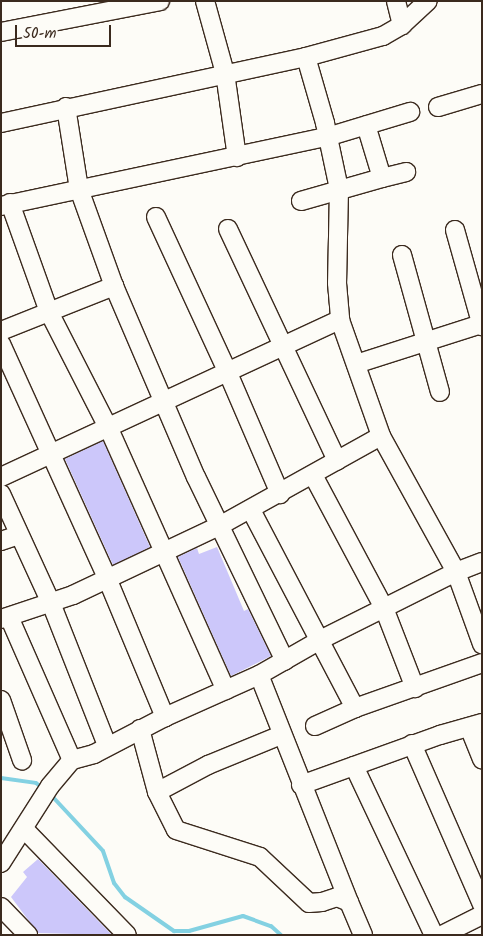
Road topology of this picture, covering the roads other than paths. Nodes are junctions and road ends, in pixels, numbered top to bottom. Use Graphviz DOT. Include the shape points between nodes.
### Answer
graph roads {
  1 [pos="160,1"];
  2 [pos="205,1"];
  3 [pos="396,1"];
  4 [pos="428,1"];
  5 [pos="402,25"];
  6 [pos="1,32"];
  7 [pos="306,57"];
  8 [pos="225,73"];
  9 [pos="482,94"];
  10 [pos="66,107"];
  11 [pos="438,107"];
  12 [pos="410,112"];
  13 [pos="1,123"];
  14 [pos="366,125"];
  15 [pos="327,136"];
  16 [pos="237,157"];
  17 [pos="406,172"];
  18 [pos="382,178"];
  19 [pos="79,189"];
  20 [pos="339,189"];
  21 [pos="301,200"];
  22 [pos="5,204"];
  23 [pos="156,217"];
  24 [pos="228,229"];
  25 [pos="455,230"];
  26 [pos="402,255"];
  27 [pos="114,286"];
  28 [pos="49,312"];
  29 [pos="340,320"];
  30 [pos="481,325"];
  31 [pos="1,331"];
  32 [pos="426,342"];
  33 [pos="1,344"];
  34 [pos="282,347"];
  35 [pos="356,364"];
  36 [pos="228,373"];
  37 [pos="440,392"];
  38 [pos="165,402"];
  39 [pos="109,429"];
  40 [pos="381,436"];
  41 [pos="51,455"];
  42 [pos="337,461"];
  43 [pos="313,474"];
  44 [pos="1,477"];
  45 [pos="1,494"];
  46 [pos="280,494"];
  47 [pos="251,510"];
  48 [pos="220,525"];
  49 [pos="18,535"];
  50 [pos="1,541"];
  51 [pos="165,552"];
  52 [pos="482,562"];
  53 [pos="456,572"];
  54 [pos="107,578"];
  55 [pos="50,603"];
  56 [pos="384,608"];
  57 [pos="6,619"];
  58 [pos="320,640"];
  59 [pos="482,644"];
  60 [pos="285,661"];
  61 [pos="482,663"];
  62 [pos="259,675"];
  63 [pos="415,688"];
  64 [pos="226,690"];
  65 [pos="1,700"];
  66 [pos="355,708"];
  67 [pos="165,717"];
  68 [pos="476,725"];
  69 [pos="314,726"];
  70 [pos="140,729"];
  71 [pos="280,735"];
  72 [pos="412,744"];
  73 [pos="107,745"];
  74 [pos="22,760"];
  75 [pos="72,760"];
  76 [pos="482,760"];
  77 [pos="354,766"];
  78 [pos="301,785"];
  79 [pos="157,792"];
  80 [pos="25,830"];
  81 [pos="1,863"];
  82 [pos="349,902"];
  83 [pos="482,904"];
  84 [pos="1,907"];
  85 [pos="482,915"];
  86 [pos="28,935"];
  87 [pos="127,935"];
  88 [pos="363,935"];
  89 [pos="434,935"];
  90 [pos="442,935"];
  1 -- 6 [label="street"];
  2 -- 8 [label="street"];
  3 -- 5 [label="street"];
  4 -- 5 [label="street"];
  5 -- 7 [label="street" via="383,36"];
  7 -- 8 [label="street"];
  7 -- 15 [label="street"];
  8 -- 10 [label="street"];
  8 -- 16 [label="street"];
  9 -- 11 [label="street"];
  10 -- 13 [label="street"];
  10 -- 19 [label="street"];
  12 -- 14 [label="street"];
  14 -- 15 [label="street"];
  14 -- 18 [label="street"];
  15 -- 16 [label="street"];
  15 -- 20 [label="street"];
  16 -- 19 [label="street"];
  17 -- 18 [label="street"];
  18 -- 20 [label="street"];
  19 -- 22 [label="street"];
  19 -- 27 [label="street"];
  20 -- 21 [label="street"];
  20 -- 29 [label="street" via="337,283"];
  22 -- 28 [label="street"];
  23 -- 36 [label="street"];
  24 -- 34 [label="street"];
  25 -- 30 [label="street"];
  26 -- 32 [label="street"];
  27 -- 28 [label="street"];
  27 -- 38 [label="street"];
  28 -- 31 [label="street"];
  28 -- 39 [label="street"];
  29 -- 34 [label="street"];
  29 -- 35 [label="street"];
  30 -- 32 [label="street"];
  32 -- 35 [label="street"];
  32 -- 37 [label="street"];
  33 -- 41 [label="street"];
  34 -- 36 [label="street"];
  34 -- 42 [label="street"];
  35 -- 40 [label="street"];
  36 -- 38 [label="street"];
  36 -- 46 [label="street"];
  38 -- 39 [label="street"];
  38 -- 48 [label="street"];
  39 -- 41 [label="street"];
  39 -- 51 [label="street"];
  40 -- 42 [label="street"];
  40 -- 53 [label="street"];
  41 -- 44 [label="street"];
  41 -- 54 [label="street"];
  42 -- 43 [label="street"];
  43 -- 46 [label="street"];
  43 -- 56 [label="street"];
  45 -- 49 [label="street"];
  46 -- 47 [label="street"];
  47 -- 48 [label="street"];
  47 -- 58 [label="street"];
  48 -- 51 [label="street"];
  48 -- 60 [label="street"];
  49 -- 50 [label="street"];
  49 -- 55 [label="street"];
  51 -- 54 [label="street"];
  51 -- 64 [label="street"];
  52 -- 53 [label="street"];
  53 -- 56 [label="street"];
  53 -- 59 [label="street"];
  54 -- 55 [label="street"];
  54 -- 67 [label="street"];
  55 -- 57 [label="street"];
  55 -- 73 [label="street"];
  56 -- 58 [label="street"];
  56 -- 63 [label="street"];
  57 -- 75 [label="street"];
  58 -- 60 [label="street"];
  58 -- 66 [label="street"];
  60 -- 62 [label="street"];
  61 -- 63 [label="street"];
  62 -- 64 [label="street"];
  62 -- 71 [label="street"];
  63 -- 66 [label="street"];
  64 -- 67 [label="street"];
  65 -- 74 [label="street"];
  66 -- 69 [label="street"];
  67 -- 70 [label="street"];
  68 -- 72 [label="street"];
  68 -- 76 [label="street"];
  70 -- 73 [label="street"];
  70 -- 79 [label="street"];
  71 -- 78 [label="street"];
  71 -- 79 [label="street" via="208,765"];
  72 -- 77 [label="street"];
  72 -- 83 [label="street"];
  73 -- 75 [label="street" via="94,754"];
  75 -- 80 [label="street" via="47,791"];
  77 -- 78 [label="street"];
  77 -- 89 [label="street"];
  78 -- 82 [label="street"];
  79 -- 82 [label="street" via="176,830 260,857 309,903 337,897"];
  80 -- 81 [label="street"];
  80 -- 87 [label="street"];
  82 -- 88 [label="street"];
  84 -- 86 [label="street"];
  85 -- 90 [label="street"];
}
